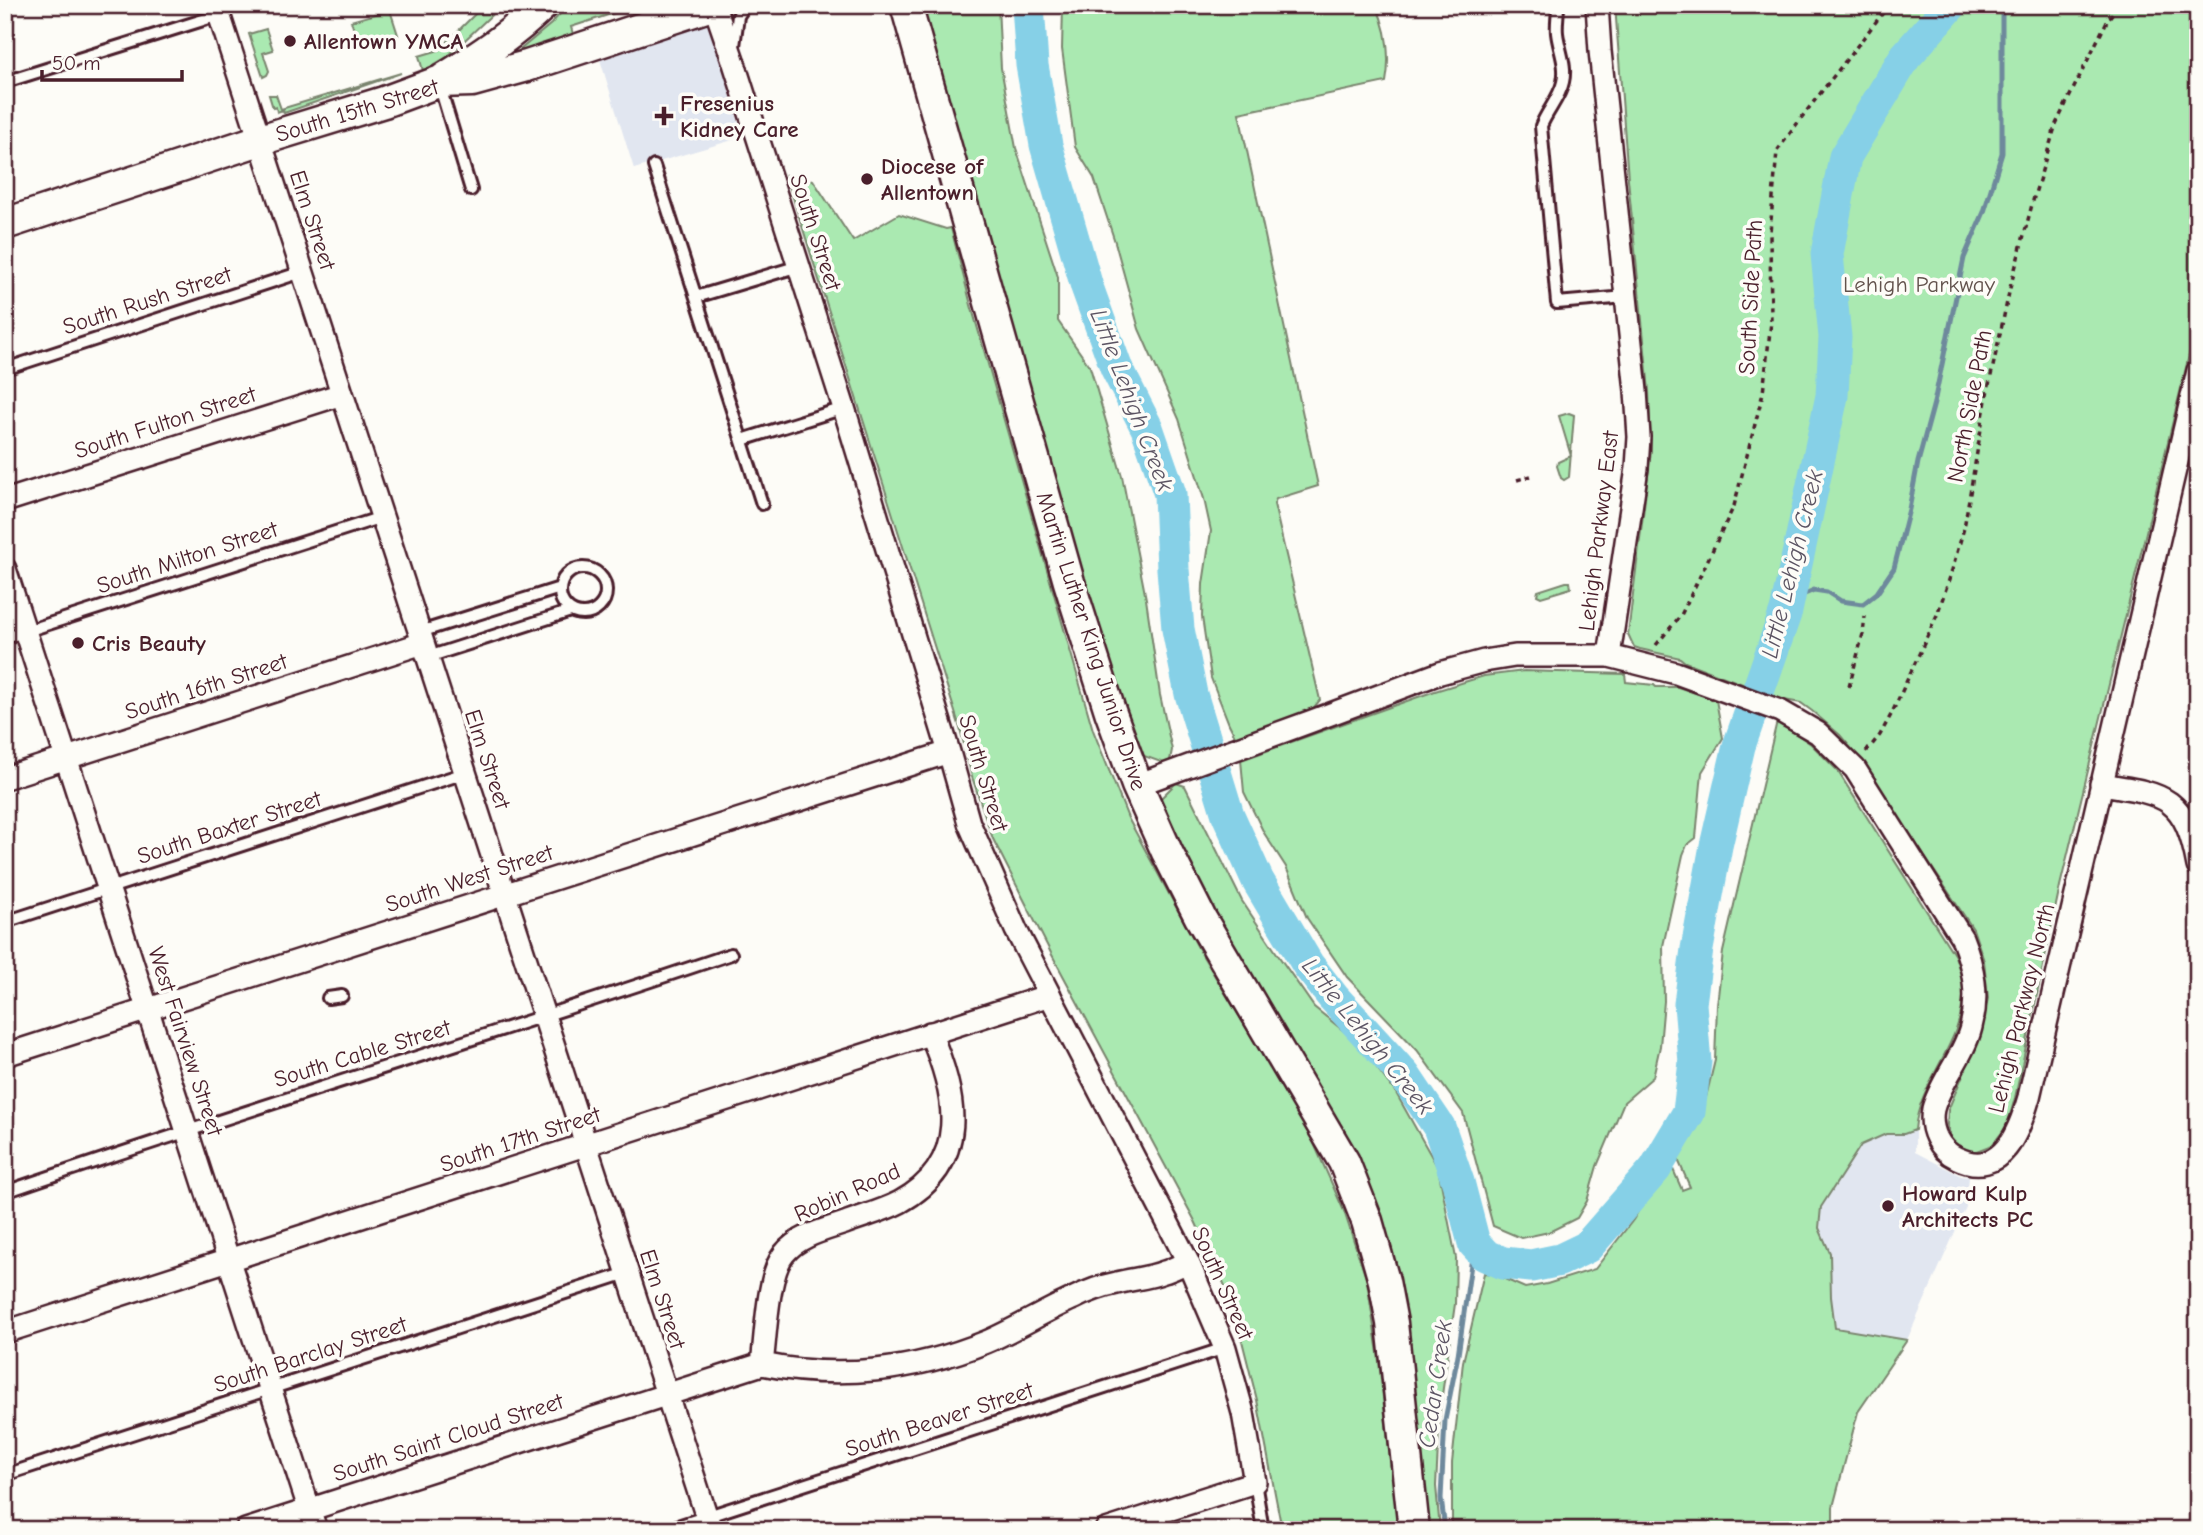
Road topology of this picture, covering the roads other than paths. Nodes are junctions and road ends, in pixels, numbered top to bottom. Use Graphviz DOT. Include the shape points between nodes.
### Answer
graph roads {
  1 [pos="521,5"];
  2 [pos="543,5"];
  3 [pos="713,5"];
  4 [pos="745,5"];
  5 [pos="906,5"];
  6 [pos="1558,5"];
  7 [pos="1597,5"];
  8 [pos="217,10"];
  9 [pos="487,52"];
  10 [pos="733,60"];
  11 [pos="5,82"];
  12 [pos="438,82"];
  13 [pos="260,140"];
  14 [pos="654,166"];
  15 [pos="471,190"];
  16 [pos="5,224"];
  17 [pos="800,265"];
  18 [pos="302,272"];
  19 [pos="696,297"];
  20 [pos="1626,297"];
  21 [pos="5,369"];
  22 [pos="2198,370"];
  23 [pos="342,394"];
  24 [pos="844,408"];
  25 [pos="742,440"];
  26 [pos="5,501"];
  27 [pos="762,504"];
  28 [pos="382,517"];
  29 [pos="5,569"];
  30 [pos="560,588"];
  31 [pos="571,611"];
  32 [pos="15,634"];
  33 [pos="423,644"];
  34 [pos="1609,656"];
  35 [pos="949,752"];
  36 [pos="66,758"];
  37 [pos="465,773"];
  38 [pos="5,778"];
  39 [pos="2101,784"];
  40 [pos="1137,785"];
  41 [pos="2198,866"];
  42 [pos="109,888"];
  43 [pos="504,893"];
  44 [pos="5,922"];
  45 [pos="732,954"];
  46 [pos="1050,995"];
  47 [pos="342,996"];
  48 [pos="328,998"];
  49 [pos="148,1010"];
  50 [pos="544,1017"];
  51 [pos="930,1033"];
  52 [pos="5,1055"];
  53 [pos="187,1130"];
  54 [pos="586,1146"];
  55 [pos="5,1192"];
  56 [pos="229,1260"];
  57 [pos="1188,1262"];
  58 [pos="627,1273"];
  59 [pos="5,1332"];
  60 [pos="1225,1348"];
  61 [pos="762,1364"];
  62 [pos="271,1389"];
  63 [pos="667,1394"];
  64 [pos="5,1475"];
  65 [pos="1255,1482"];
  66 [pos="310,1509"];
  67 [pos="709,1523"];
  68 [pos="246,1530"];
  69 [pos="316,1530"];
  70 [pos="666,1530"];
  71 [pos="1106,1530"];
  72 [pos="1263,1530"];
  73 [pos="1414,1530"];
  1 -- 9 [label="main road"];
  2 -- 9 [label="main road"];
  3 -- 10 [label="street, South Street"];
  3 -- 12 [label="main road, South 15th Street" via="527,66 472,81"];
  4 -- 10 [label="lane" via="738,16"];
  5 -- 40 [label="main road, Martin Luther King Junior Drive" via="1069,582"];
  6 -- 20 [label="lane" via="1557,33 1565,75 1541,126 1557,303"];
  7 -- 20 [label="street, Lehigh Parkway East"];
  8 -- 11 [label="lane"];
  8 -- 13 [label="street, Elm Street"];
  9 -- 12 [label="main road"];
  10 -- 17 [label="street, South Street"];
  12 -- 13 [label="main road, South 15th Street"];
  12 -- 15 [label="lane"];
  13 -- 16 [label="main road, South 15th Street"];
  13 -- 18 [label="street, Elm Street"];
  14 -- 19 [label="lane"];
  17 -- 19 [label="lane"];
  17 -- 24 [label="street, South Street"];
  18 -- 21 [label="lane, South Rush Street"];
  18 -- 23 [label="street, Elm Street"];
  19 -- 25 [label="lane"];
  20 -- 34 [label="street, Lehigh Parkway East" via="1639,437"];
  22 -- 39 [label="street, Lehigh Parkway North"];
  23 -- 26 [label="street, South Fulton Street"];
  23 -- 28 [label="street, Elm Street"];
  24 -- 25 [label="lane"];
  24 -- 35 [label="street, South Street"];
  25 -- 27 [label="lane"];
  28 -- 32 [label="lane, South Milton Street"];
  28 -- 33 [label="street, Elm Street"];
  29 -- 32 [label="street, West Fairview Street"];
  30 -- 31 [label="lane" via="563,603"];
  30 -- 31 [label="lane" via="566,575 579,568 594,571 604,582 605,596 597,609 583,614"];
  30 -- 33 [label="lane"];
  31 -- 33 [label="lane"];
  32 -- 36 [label="street, West Fairview Street"];
  33 -- 36 [label="street, South 16th Street"];
  33 -- 37 [label="street, Elm Street"];
  34 -- 39 [label="street, Lehigh Parkway North" via="1676,673 1780,711 1818,733 1853,767 1962,938 1970,958 1975,993 1971,1029 1933,1109 1936,1137 1944,1149 1967,1162 1982,1162 2006,1150 2023,1117"];
  34 -- 40 [label="street, Lehigh Parkway East" via="1515,656 1483,661"];
  35 -- 43 [label="street, South West Street"];
  35 -- 46 [label="street, South Street" via="969,823"];
  36 -- 38 [label="street, South 16th Street"];
  36 -- 42 [label="street, West Fairview Street"];
  37 -- 42 [label="lane, South Baxter Street"];
  37 -- 43 [label="street, Elm Street"];
  39 -- 41 [label="street" via="2152,793 2168,801 2189,826"];
  40 -- 73 [label="main road, Martin Luther King Junior Drive" via="1200,918 1344,1162 1367,1221 1392,1322"];
  42 -- 44 [label="lane, South Baxter Street"];
  42 -- 49 [label="street, West Fairview Street"];
  43 -- 49 [label="street, South West Street"];
  43 -- 50 [label="street, Elm Street"];
  45 -- 50 [label="lane, South Cable Street"];
  46 -- 51 [label="street, South 17th Street"];
  46 -- 57 [label="street, South Street"];
  47 -- 48 [label="lane"];
  49 -- 52 [label="street, South West Street"];
  49 -- 53 [label="street, West Fairview Street"];
  50 -- 53 [label="lane, South Cable Street"];
  50 -- 54 [label="street, Elm Street"];
  51 -- 54 [label="street, South 17th Street"];
  51 -- 61 [label="street, Robin Road" via="952,1100 953,1124 943,1162 931,1178 899,1202 810,1236 783,1255 770,1294"];
  53 -- 55 [label="lane, South Cable Street"];
  53 -- 56 [label="street, West Fairview Street"];
  54 -- 56 [label="street, South 17th Street"];
  54 -- 58 [label="street, Elm Street"];
  56 -- 59 [label="street, South 17th Street"];
  56 -- 62 [label="street, West Fairview Street"];
  57 -- 60 [label="street, South Street"];
  57 -- 61 [label="street" via="1070,1299 986,1342 914,1364 826,1373"];
  58 -- 62 [label="lane, South Barclay Street"];
  58 -- 63 [label="street, Elm Street"];
  60 -- 65 [label="street, South Street"];
  60 -- 67 [label="lane, South Beaver Street"];
  61 -- 63 [label="street, South Saint Cloud Street"];
  62 -- 64 [label="lane, South Barclay Street"];
  62 -- 66 [label="street, West Fairview Street"];
  63 -- 66 [label="street, South Saint Cloud Street"];
  63 -- 67 [label="street, Elm Street"];
  65 -- 71 [label="street"];
  65 -- 72 [label="lane, South Street"];
  66 -- 68 [label="street, South Saint Cloud Street"];
  66 -- 69 [label="street, West Fairview Street"];
  67 -- 70 [label="lane, South Beaver Street"];
}
